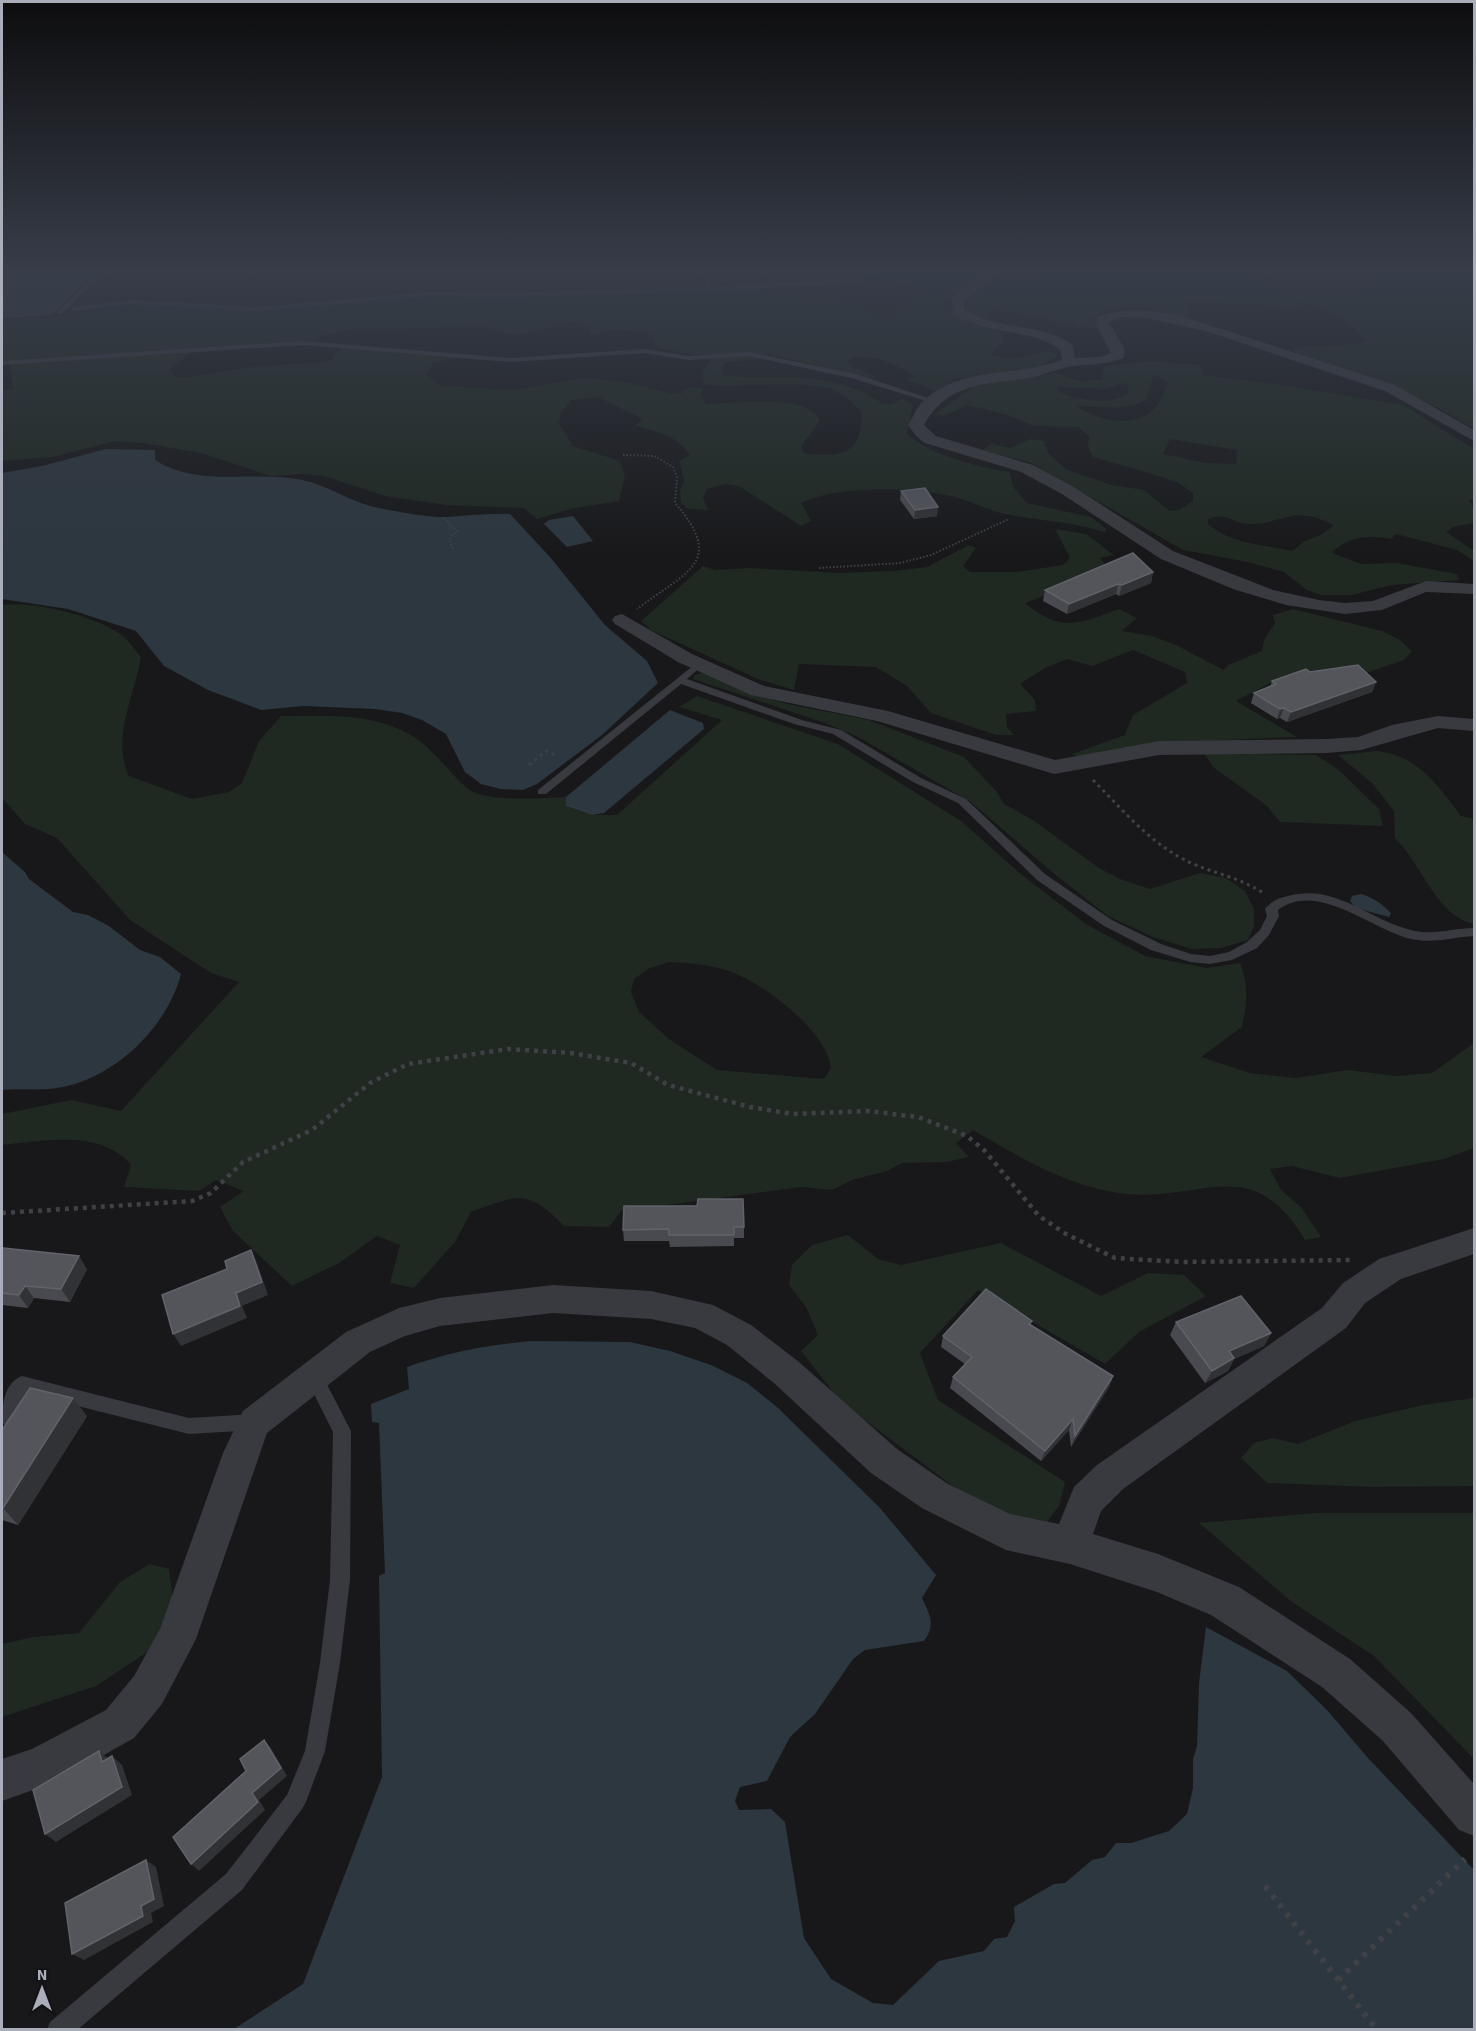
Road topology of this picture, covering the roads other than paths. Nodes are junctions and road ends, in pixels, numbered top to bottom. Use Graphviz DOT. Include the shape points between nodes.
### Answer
graph roads {
  1 [pos="800,365"];
  2 [pos="1062,365"];
  3 [pos="1322,365"];
  4 [pos="933,401"];
  5 [pos="1474,436"];
  6 [pos="1474,589"];
  7 [pos="622,620"];
  8 [pos="699,664"];
  9 [pos="678,680"];
  10 [pos="1474,725"];
  11 [pos="542,792"];
  12 [pos="1474,932"];
  13 [pos="1474,1241"];
  14 [pos="314,1376"];
  15 [pos="2,1417"];
  16 [pos="255,1422"];
  17 [pos="1071,1545"];
  18 [pos="2,1780"];
  19 [pos="1474,1815"];
  20 [pos="58,2030"];
  1 -- 4 [label="lane" via="853,376"];
  2 -- 4 [label="street" via="1033,373 965,382"];
  3 -- 5 [label="street" via="1390,388"];
  4 -- 6 [label="street" via="925,407 916,425 926,438 1022,467 1167,555 1261,591 1313,605 1347,609 1381,605 1420,588"];
  7 -- 8 [label="street"];
  8 -- 9 [label="lane"];
  8 -- 10 [label="street" via="758,691 881,715 1054,767 1135,750 1327,746 1361,742 1438,722"];
  9 -- 11 [label="lane"];
  9 -- 12 [label="lane" via="837,732 917,780 962,801 1041,877 1108,923 1156,947 1190,958 1232,956 1265,932 1276,904 1304,899 1333,900 1426,938"];
  13 -- 17 [label="street" via="1390,1269 1354,1293 1334,1318 1110,1477 1087,1500"];
  14 -- 16 [label="street"];
  14 -- 17 [label="street" via="357,1342 399,1323 440,1312 553,1299 651,1305 701,1315 739,1335 884,1461 935,1496 1006,1532"];
  14 -- 20 [label="lane" via="342,1431 339,1580 330,1663 311,1761 295,1803 234,1882"];
  15 -- 16 [label="lane" via="22,1384 189,1426"];
  16 -- 18 [label="street" via="176,1639 148,1690 120,1724 41,1767"];
  17 -- 19 [label="street" via="1158,1573 1225,1601 1285,1637 1336,1673 1397,1727"];
}
